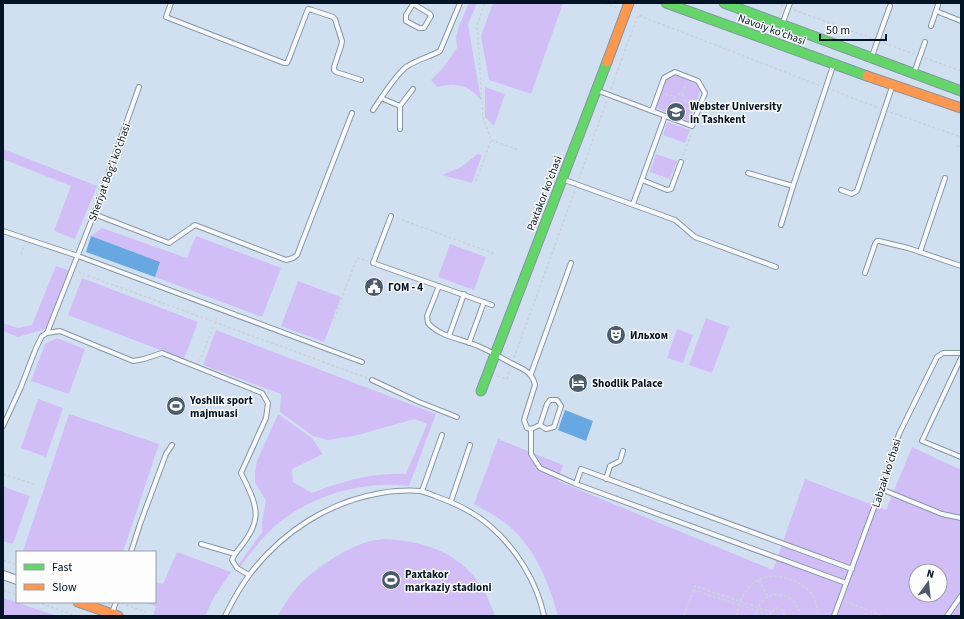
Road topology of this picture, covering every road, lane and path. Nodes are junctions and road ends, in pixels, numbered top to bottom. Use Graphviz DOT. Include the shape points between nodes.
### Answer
graph roads {
  1 [pos="171,3"];
  2 [pos="412,3"];
  3 [pos="460,3"];
  4 [pos="485,3"];
  5 [pos="629,3"];
  6 [pos="666,3"];
  7 [pos="724,3"];
  8 [pos="776,3"];
  9 [pos="938,3"];
  10 [pos="789,5"];
  11 [pos="890,6"];
  12 [pos="936,11"];
  13 [pos="961,21"];
  14 [pos="782,25"];
  15 [pos="931,26"];
  16 [pos="877,40"];
  17 [pos="925,42"];
  18 [pos="920,56"];
  19 [pos="871,57"];
  20 [pos="834,65"];
  21 [pos="961,71"];
  22 [pos="914,73"];
  23 [pos="688,77"];
  24 [pos="361,80"];
  25 [pos="893,86"];
  26 [pos="140,87"];
  27 [pos="825,87"];
  28 [pos="413,89"];
  29 [pos="596,90"];
  30 [pos="961,90"];
  31 [pos="659,91"];
  32 [pos="682,94"];
  33 [pos="609,95"];
  34 [pos="675,97"];
  35 [pos="381,98"];
  36 [pos="685,101"];
  37 [pos="678,104"];
  38 [pos="400,106"];
  39 [pos="700,106"];
  40 [pos="961,108"];
  41 [pos="373,110"];
  42 [pos="884,110"];
  43 [pos="652,111"];
  44 [pos="352,113"];
  45 [pos="665,116"];
  46 [pos="961,116"];
  47 [pos="673,118"];
  48 [pos="400,129"];
  49 [pos="692,131"];
  50 [pos="961,137"];
  51 [pos="491,140"];
  52 [pos="961,144"];
  53 [pos="958,147"];
  54 [pos="519,150"];
  55 [pos="681,162"];
  56 [pos="748,173"];
  57 [pos="945,178"];
  58 [pos="562,179"];
  59 [pos="642,180"];
  60 [pos="476,181"];
  61 [pos="577,184"];
  62 [pos="793,186"];
  63 [pos="840,190"];
  64 [pos="633,204"];
  65 [pos="94,214"];
  66 [pos="391,216"];
  67 [pos="781,225"];
  68 [pos="3,231"];
  69 [pos="26,239"];
  70 [pos="920,252"];
  71 [pos="495,254"];
  72 [pos="21,255"];
  73 [pos="78,256"];
  74 [pos="374,263"];
  75 [pos="571,263"];
  76 [pos="961,266"];
  77 [pos="776,267"];
  78 [pos="72,270"];
  79 [pos="865,273"];
  80 [pos="439,286"];
  81 [pos="464,294"];
  82 [pos="484,302"];
  83 [pos="492,305"];
  84 [pos="221,310"];
  85 [pos="334,319"];
  86 [pos="215,322"];
  87 [pos="47,333"];
  88 [pos="449,336"];
  89 [pos="470,343"];
  90 [pos="961,353"];
  91 [pos="495,354"];
  92 [pos="961,358"];
  93 [pos="362,362"];
  94 [pos="512,364"];
  95 [pos="196,367"];
  96 [pos="488,372"];
  97 [pos="531,374"];
  98 [pos="372,380"];
  99 [pos="481,391"];
  100 [pos="457,417"];
  101 [pos="540,424"];
  102 [pos="3,426"];
  103 [pos="531,429"];
  104 [pos="442,435"];
  105 [pos="172,445"];
  106 [pos="470,445"];
  107 [pos="623,451"];
  108 [pos="961,457"];
  109 [pos="3,474"];
  110 [pos="606,479"];
  111 [pos="34,484"];
  112 [pos="576,484"];
  113 [pos="881,489"];
  114 [pos="422,491"];
  115 [pos="451,501"];
  116 [pos="961,518"];
  117 [pos="201,544"];
  118 [pos="131,551"];
  119 [pos="235,554"];
  120 [pos="3,560"];
  121 [pos="16,565"];
  122 [pos="852,569"];
  123 [pos="249,574"];
  124 [pos="3,575"];
  125 [pos="16,580"];
  126 [pos="759,580"];
  127 [pos="846,583"];
  128 [pos="694,589"];
  129 [pos="3,590"];
  130 [pos="16,595"];
  131 [pos="961,596"];
  132 [pos="768,597"];
  133 [pos="840,600"];
  134 [pos="740,601"];
  135 [pos="40,603"];
  136 [pos="81,603"];
  137 [pos="117,603"];
  138 [pos="120,603"];
  139 [pos="739,604"];
  140 [pos="758,607"];
  141 [pos="757,610"];
  142 [pos="771,612"];
  143 [pos="115,615"];
  144 [pos="770,615"];
  145 [pos="76,616"];
  146 [pos="144,616"];
  147 [pos="225,616"];
  148 [pos="544,616"];
  149 [pos="684,616"];
  150 [pos="737,616"];
  151 [pos="756,616"];
  152 [pos="786,616"];
  153 [pos="800,616"];
  154 [pos="818,616"];
  155 [pos="834,616"];
  156 [pos="880,616"];
  157 [pos="947,616"];
  1 -- 24 [label="lane" via="166,17 284,63 287,63 308,10 333,17 336,19 342,41 334,70"];
  2 -- 2 [label="lane" via="431,16 424,28 406,21"];
  3 -- 35 [label="lane" via="440,51 405,68"];
  4 -- 51 [label="path" via="477,25 483,117"];
  5 -- 29 [label="main road, Paxtakor ko'chasi"];
  6 -- 20 [label="main road, Navoiy ko'chasi"];
  7 -- 14 [label="main road, Navoiy ko'chasi"];
  8 -- 10 [label="path"];
  9 -- 12 [label="lane"];
  10 -- 14 [label="lane"];
  10 -- 16 [label="path"];
  11 -- 16 [label="lane"];
  12 -- 13 [label="lane"];
  12 -- 15 [label="lane"];
  14 -- 19 [label="main road, Navoiy ko'chasi"];
  16 -- 18 [label="path"];
  16 -- 19 [label="lane"];
  17 -- 18 [label="lane"];
  18 -- 21 [label="path"];
  18 -- 22 [label="lane"];
  19 -- 22 [label="main road, Navoiy ko'chasi"];
  20 -- 25 [label="main road, Navoiy ko'chasi"];
  20 -- 27 [label="lane"];
  22 -- 30 [label="main road, Navoiy ko'chasi"];
  23 -- 31 [label="lane" via="675,72 664,78"];
  23 -- 32 [label="path"];
  23 -- 39 [label="lane" via="698,81 705,93"];
  25 -- 40 [label="main road, Navoiy ko'chasi"];
  25 -- 42 [label="lane"];
  25 -- 46 [label="main road, Navoiy ko'chasi"];
  26 -- 65 [label="lane, Sheriyat Bog'i ko'chasi"];
  27 -- 33 [label="path" via="638,15"];
  27 -- 42 [label="path"];
  27 -- 62 [label="lane"];
  28 -- 38 [label="lane"];
  29 -- 33 [label="lane"];
  29 -- 58 [label="main road, Paxtakor ko'chasi"];
  31 -- 34 [label="path"];
  31 -- 43 [label="lane"];
  32 -- 34 [label="path"];
  32 -- 36 [label="path"];
  33 -- 43 [label="lane"];
  33 -- 61 [label="path"];
  34 -- 37 [label="path"];
  35 -- 38 [label="lane"];
  35 -- 41 [label="lane"];
  36 -- 37 [label="path"];
  36 -- 39 [label="path"];
  37 -- 47 [label="path"];
  38 -- 48 [label="lane"];
  39 -- 47 [label="lane" via="692,126"];
  42 -- 50 [label="path"];
  42 -- 63 [label="lane" via="857,191 852,194"];
  43 -- 45 [label="lane"];
  44 -- 65 [label="lane" via="297,255 293,258 286,260 195,225 169,243"];
  45 -- 47 [label="lane"];
  45 -- 59 [label="lane"];
  49 -- 55 [label="path"];
  51 -- 54 [label="path"];
  51 -- 60 [label="path"];
  52 -- 53 [label="path"];
  55 -- 59 [label="lane" via="671,188 667,190"];
  56 -- 62 [label="lane"];
  57 -- 70 [label="lane"];
  58 -- 61 [label="lane"];
  58 -- 91 [label="main road, Paxtakor ko'chasi"];
  59 -- 64 [label="lane"];
  61 -- 64 [label="lane"];
  61 -- 94 [label="path"];
  62 -- 67 [label="lane"];
  64 -- 77 [label="lane" via="675,220 695,237"];
  65 -- 73 [label="lane, Sheriyat Bog'i ko'chasi"];
  66 -- 71 [label="path"];
  66 -- 74 [label="lane"];
  68 -- 69 [label="lane"];
  69 -- 72 [label="path"];
  69 -- 73 [label="lane"];
  70 -- 76 [label="lane"];
  70 -- 79 [label="lane" via="876,241"];
  73 -- 78 [label="lane, Sheriyat Bog'i ko'chasi"];
  73 -- 84 [label="lane"];
  74 -- 80 [label="lane"];
  74 -- 85 [label="path" via="357,258"];
  75 -- 97 [label="lane"];
  78 -- 86 [label="path"];
  78 -- 87 [label="lane, Sheriyat Bog'i ko'chasi"];
  80 -- 81 [label="lane"];
  80 -- 88 [label="lane" via="427,316 428,323 432,329"];
  81 -- 82 [label="lane"];
  81 -- 88 [label="lane"];
  82 -- 83 [label="lane"];
  82 -- 89 [label="lane"];
  84 -- 86 [label="path"];
  84 -- 93 [label="lane"];
  86 -- 95 [label="path"];
  86 -- 98 [label="path"];
  87 -- 95 [label="lane" via="60,331 133,361 162,353"];
  87 -- 102 [label="lane, Sheriyat Bog'i ko'chasi" via="42,336 36,348"];
  88 -- 89 [label="lane"];
  89 -- 91 [label="lane"];
  90 -- 113 [label="lane, Labzak ko'chasi" via="944,353 937,357 899,434"];
  91 -- 94 [label="lane"];
  91 -- 96 [label="main road, Paxtakor ko'chasi"];
  92 -- 108 [label="lane" via="922,441"];
  94 -- 96 [label="path" via="507,379"];
  94 -- 97 [label="lane"];
  95 -- 119 [label="lane" via="262,393 268,403 266,418 241,473 252,494 256,522 246,541"];
  96 -- 99 [label="main road, Paxtakor ko'chasi"];
  97 -- 103 [label="lane" via="535,385 524,420 527,428"];
  98 -- 100 [label="lane"];
  101 -- 101 [label="lane" via="548,402 557,400 561,409 555,425 546,429"];
  101 -- 103 [label="lane"];
  103 -- 112 [label="lane" via="531,454 540,468"];
  104 -- 114 [label="lane"];
  105 -- 118 [label="lane" via="166,454"];
  106 -- 115 [label="lane"];
  107 -- 110 [label="lane" via="620,461 610,466"];
  109 -- 111 [label="path"];
  110 -- 112 [label="lane" via="581,469"];
  110 -- 122 [label="lane"];
  112 -- 127 [label="lane"];
  113 -- 116 [label="lane" via="942,514"];
  113 -- 122 [label="lane, Labzak ko'chasi"];
  114 -- 115 [label="lane"];
  114 -- 123 [label="lane" via="373,495 349,500 327,510 304,523 284,539"];
  115 -- 148 [label="lane" via="484,520 510,546 529,577"];
  117 -- 119 [label="lane"];
  119 -- 123 [label="lane" via="232,560 237,568"];
  120 -- 121 [label="path"];
  122 -- 127 [label="lane, Labzak ko'chasi"];
  123 -- 147 [label="lane"];
  124 -- 125 [label="street"];
  126 -- 132 [label="path"];
  126 -- 134 [label="path" via="747,589"];
  126 -- 154 [label="path" via="771,576 787,577 802,585 814,598"];
  127 -- 133 [label="lane, Labzak ko'chasi"];
  128 -- 134 [label="path" via="695,586"];
  128 -- 139 [label="path"];
  128 -- 149 [label="path"];
  129 -- 130 [label="path"];
  131 -- 157 [label="lane"];
  132 -- 140 [label="path"];
  132 -- 153 [label="path" via="777,594 786,596 794,601"];
  133 -- 155 [label="lane, Labzak ko'chasi"];
  133 -- 156 [label="path"];
  134 -- 139 [label="path"];
  134 -- 140 [label="path"];
  135 -- 145 [label="path"];
  136 -- 143 [label="main road"];
  137 -- 143 [label="lane"];
  138 -- 146 [label="path" via="146,612"];
  139 -- 141 [label="path"];
  139 -- 150 [label="path"];
  140 -- 141 [label="path"];
  140 -- 142 [label="path"];
  141 -- 144 [label="path"];
  141 -- 151 [label="path"];
  142 -- 144 [label="path"];
  142 -- 152 [label="path" via="780,608"];
}
